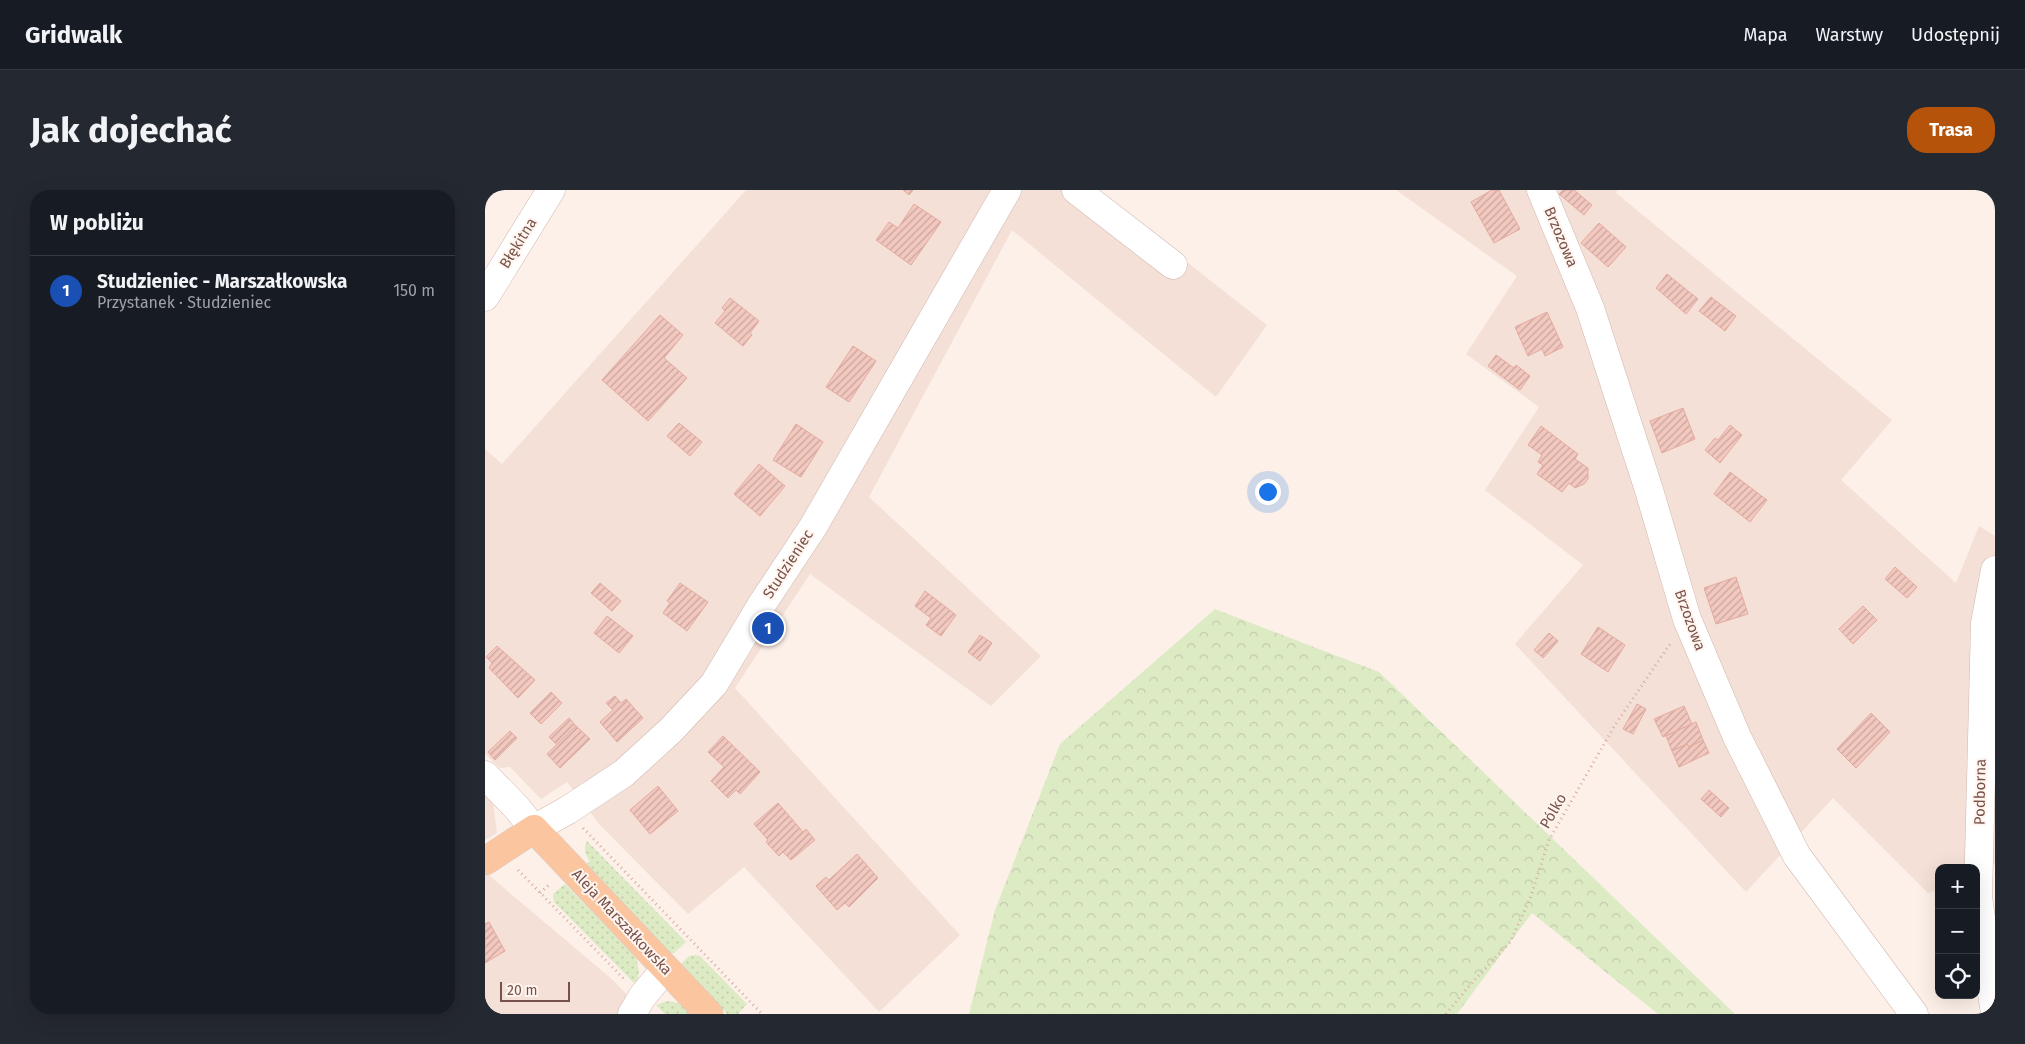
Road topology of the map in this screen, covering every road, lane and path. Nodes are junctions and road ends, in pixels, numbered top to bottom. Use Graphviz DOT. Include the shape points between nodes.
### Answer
graph roads {
  1 [pos="551,190"];
  2 [pos="1007,190"];
  3 [pos="1076,190"];
  4 [pos="1541,190"];
  5 [pos="1173,264"];
  6 [pos="485,297"];
  7 [pos="1995,570"];
  8 [pos="1687,619"];
  9 [pos="485,775"];
  10 [pos="569,810"];
  11 [pos="534,830"];
  12 [pos="493,856"];
  13 [pos="665,968"];
  14 [pos="637,1006"];
  15 [pos="709,1014"];
  16 [pos="762,1014"];
  17 [pos="1446,1014"];
  18 [pos="1914,1014"];
  19 [pos="1995,1014"];
  1 -- 6 [label="street, Błękitna"];
  2 -- 10 [label="street, Studzieniec" via="813,527 714,684 624,773"];
  3 -- 5 [label="street"];
  4 -- 8 [label="street, Brzozowa" via="1590,308"];
  7 -- 19 [label="street, Podborna" via="1985,623 1977,898"];
  8 -- 17 [label="path, Pólko" via="1615,725 1549,840 1530,899 1511,942"];
  8 -- 18 [label="street, Brzozowa" via="1737,737 1797,856"];
  9 -- 11 [label="street"];
  10 -- 11 [label="street, Studzieniec"];
  10 -- 16 [label="path" via="593,841"];
  11 -- 12 [label="main road, Studzieniec"];
  11 -- 13 [label="main road, Aleja Marszałkowska"];
  12 -- 14 [label="path"];
  13 -- 14 [label="street"];
  13 -- 15 [label="main road, Aleja Marszałkowska"];
}
